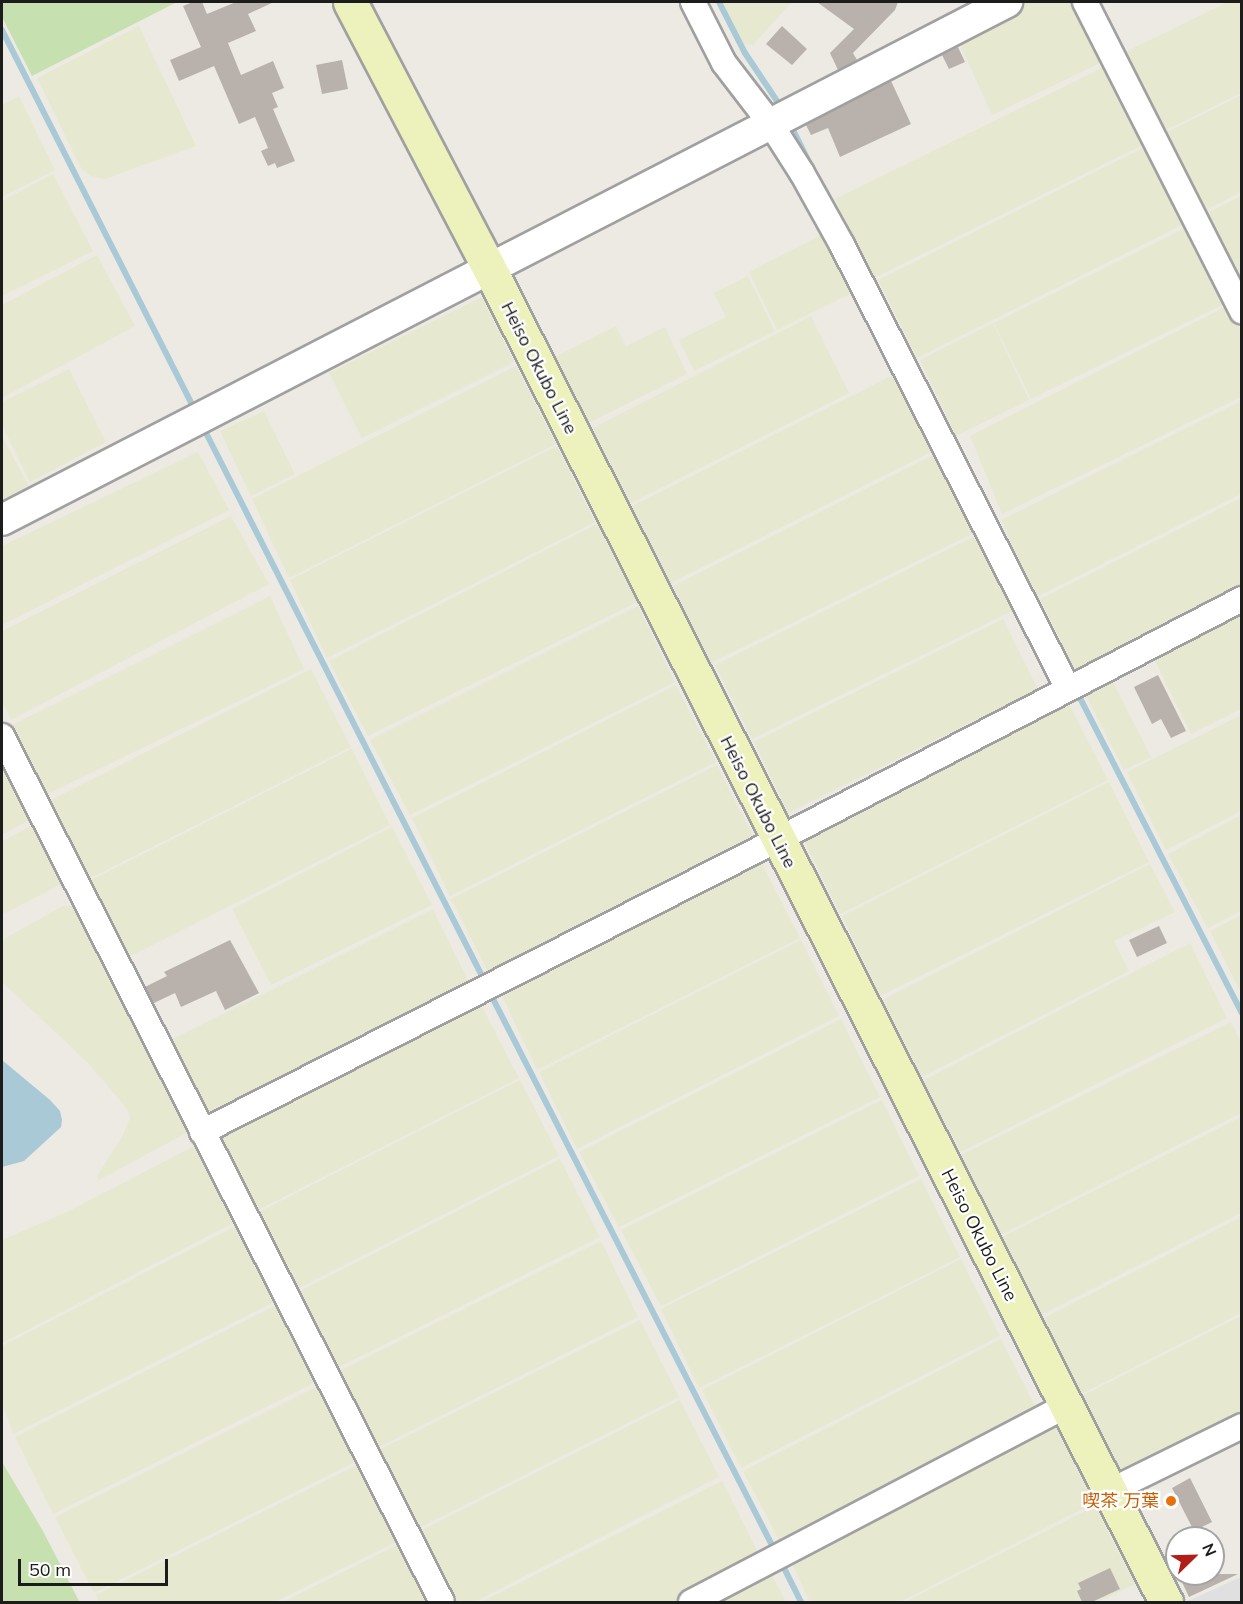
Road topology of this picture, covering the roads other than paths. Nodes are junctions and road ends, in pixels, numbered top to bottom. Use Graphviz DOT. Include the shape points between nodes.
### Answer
graph roads {
  1 [pos="350,2"];
  2 [pos="693,2"];
  3 [pos="1007,2"];
  4 [pos="1085,2"];
  5 [pos="770,123"];
  6 [pos="489,268"];
  7 [pos="1242,311"];
  8 [pos="2,520"];
  9 [pos="1242,599"];
  10 [pos="1068,689"];
  11 [pos="2,736"];
  12 [pos="777,840"];
  13 [pos="202,1132"];
  14 [pos="1066,1406"];
  15 [pos="1242,1426"];
  16 [pos="1110,1491"];
  17 [pos="442,1602"];
  18 [pos="691,1602"];
  19 [pos="1166,1602"];
  1 -- 6 [label="main road, Heiso Okubo Line"];
  2 -- 5 [label="street" via="724,63"];
  3 -- 5 [label="street"];
  4 -- 7 [label="street"];
  5 -- 6 [label="street"];
  5 -- 10 [label="street" via="842,245"];
  6 -- 8 [label="street"];
  6 -- 12 [label="main road, Heiso Okubo Line"];
  9 -- 10 [label="street"];
  10 -- 12 [label="street"];
  11 -- 13 [label="street"];
  12 -- 13 [label="street"];
  12 -- 14 [label="main road, Heiso Okubo Line"];
  13 -- 17 [label="street"];
  14 -- 16 [label="main road, Heiso Okubo Line"];
  14 -- 18 [label="street"];
  15 -- 16 [label="street"];
  16 -- 19 [label="main road, Heiso Okubo Line"];
}
